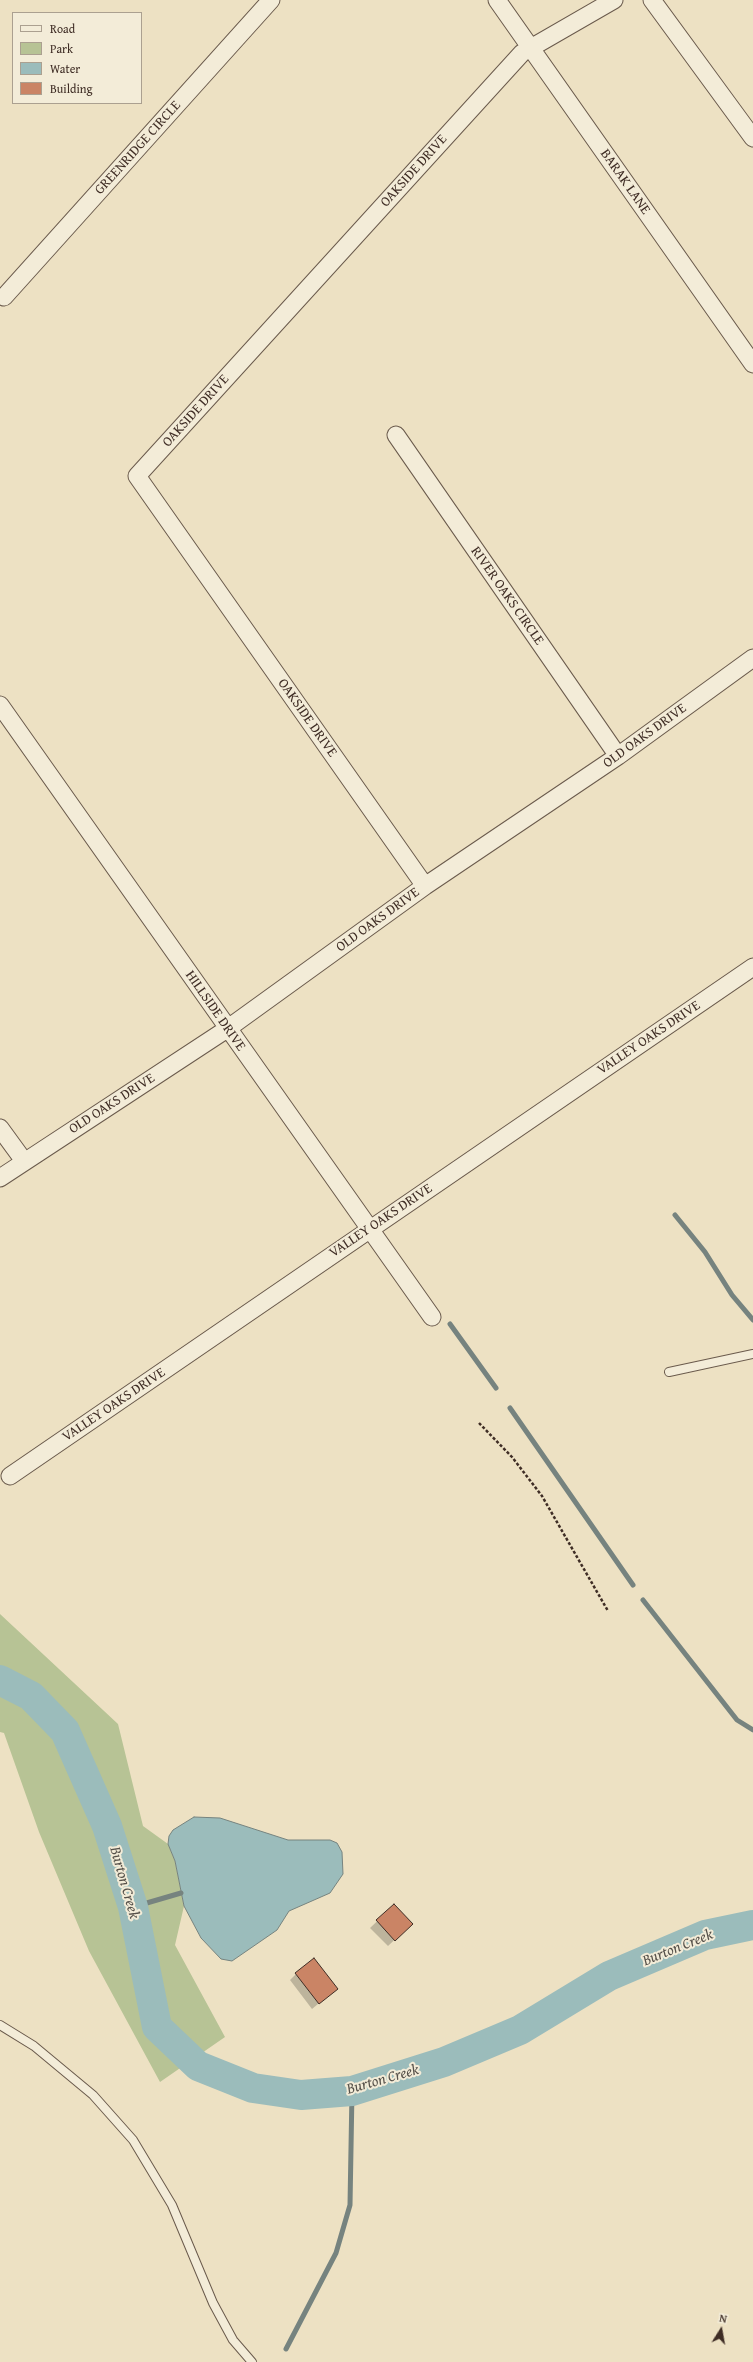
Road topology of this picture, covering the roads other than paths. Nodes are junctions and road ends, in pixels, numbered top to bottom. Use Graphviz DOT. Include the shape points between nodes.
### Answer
graph roads {
  1 [pos="271,0"];
  2 [pos="497,0"];
  3 [pos="614,0"];
  4 [pos="652,0"];
  5 [pos="530,48"];
  6 [pos="753,138"];
  7 [pos="4,297"];
  8 [pos="753,364"];
  9 [pos="396,435"];
  10 [pos="753,658"];
  11 [pos="0,705"];
  12 [pos="618,756"];
  13 [pos="425,886"];
  14 [pos="753,967"];
  15 [pos="228,1029"];
  16 [pos="0,1128"];
  17 [pos="24,1161"];
  18 [pos="0,1178"];
  19 [pos="370,1229"];
  20 [pos="432,1317"];
  21 [pos="753,1354"];
  22 [pos="669,1372"];
  23 [pos="10,1476"];
  24 [pos="0,2025"];
  25 [pos="252,2362"];
  1 -- 7 [label="street, GREENRIDGE CIRCLE"];
  2 -- 5 [label="street, BARAK LANE"];
  3 -- 5 [label="street, OAKSIDE DRIVE"];
  4 -- 6 [label="street"];
  5 -- 8 [label="street, BARAK LANE"];
  5 -- 13 [label="street, OAKSIDE DRIVE" via="137,476"];
  9 -- 12 [label="street, RIVER OAKS CIRCLE"];
  10 -- 12 [label="street, OLD OAKS DRIVE"];
  11 -- 15 [label="street, HILLSIDE DRIVE"];
  12 -- 13 [label="street, OLD OAKS DRIVE"];
  13 -- 15 [label="street, OLD OAKS DRIVE"];
  14 -- 19 [label="street, VALLEY OAKS DRIVE"];
  15 -- 17 [label="street, OLD OAKS DRIVE"];
  15 -- 19 [label="street, HILLSIDE DRIVE"];
  16 -- 17 [label="street"];
  17 -- 18 [label="street, OLD OAKS DRIVE"];
  19 -- 20 [label="street, HILLSIDE DRIVE"];
  19 -- 23 [label="street, VALLEY OAKS DRIVE"];
  21 -- 22 [label="lane"];
  24 -- 25 [label="lane" via="34,2046 93,2096 133,2140 172,2205 219,2315 233,2340"];
}
